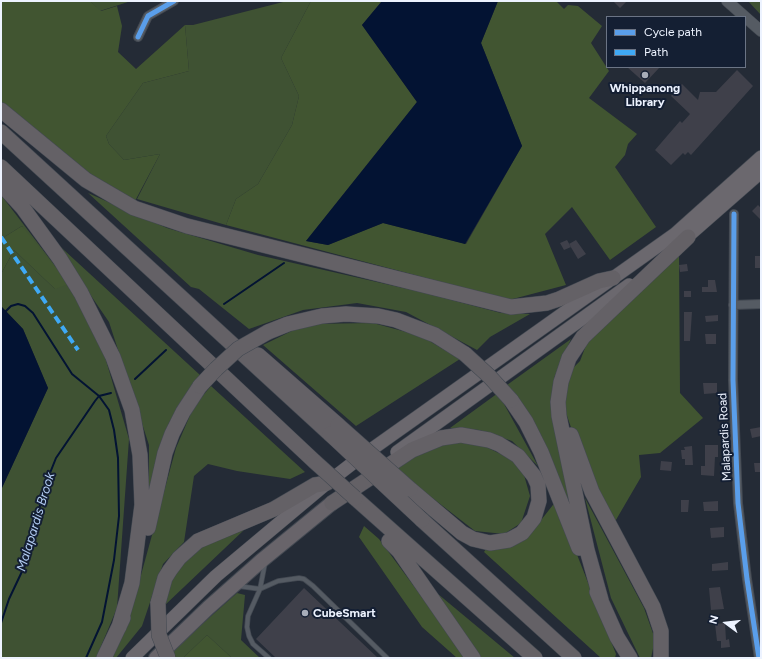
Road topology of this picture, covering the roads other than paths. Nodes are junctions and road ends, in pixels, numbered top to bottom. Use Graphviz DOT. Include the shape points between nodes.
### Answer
graph roads {
  1 [pos="174,1"];
  2 [pos="727,1"];
  3 [pos="744,16"];
  4 [pos="746,18"];
  5 [pos="761,31"];
  6 [pos="138,37"];
  7 [pos="1,110"];
  8 [pos="1,132"];
  9 [pos="761,157"];
  10 [pos="1,167"];
  11 [pos="761,172"];
  12 [pos="1,184"];
  13 [pos="734,214"];
  14 [pos="688,237"];
  15 [pos="613,278"];
  16 [pos="761,304"];
  17 [pos="733,305"];
  18 [pos="564,371"];
  19 [pos="334,430"];
  20 [pos="327,483"];
  21 [pos="355,498"];
  22 [pos="332,503"];
  23 [pos="266,557"];
  24 [pos="234,585"];
  25 [pos="260,589"];
  26 [pos="601,600"];
  27 [pos="119,627"];
  28 [pos="104,658"];
  29 [pos="132,658"];
  30 [pos="156,658"];
  31 [pos="168,658"];
  32 [pos="269,658"];
  33 [pos="387,658"];
  34 [pos="473,658"];
  35 [pos="534,658"];
  36 [pos="574,658"];
  37 [pos="630,658"];
  38 [pos="661,658"];
  39 [pos="759,658"];
  1 -- 6 [label="street" via="148,16"];
  2 -- 3 [label="street"];
  4 -- 5 [label="street"];
  7 -- 15 [label="highway" via="86,180 134,208 187,226 511,307 547,303 599,281"];
  8 -- 19 [label="highway" via="242,354"];
  9 -- 15 [label="main road" via="675,234"];
  10 -- 21 [label="highway, bridge"];
  11 -- 14 [label="main road"];
  12 -- 27 [label="highway" via="23,208 56,252 81,293 113,357 132,410 140,455 142,505 132,583"];
  13 -- 17 [label="street, Malapardis Road"];
  14 -- 18 [label="highway" via="583,337 571,354"];
  14 -- 22 [label="main road" via="613,297 384,461"];
  15 -- 20 [label="main road"];
  16 -- 17 [label="street"];
  17 -- 39 [label="street, Malapardis Road" via="738,503"];
  18 -- 26 [label="highway" via="559,392 559,416 587,550"];
  18 -- 38 [label="highway" via="563,405 573,442 592,492 653,607 661,631"];
  19 -- 22 [label="highway, bridge" via="410,489 462,532 473,539 490,543 509,540 522,533 534,518 539,501 538,485 534,476 518,456 489,440 461,435 441,438 412,450"];
  19 -- 36 [label="highway, bridge" via="422,520"];
  20 -- 29 [label="main road" via="216,576"];
  20 -- 31 [label="highway, bridge" via="315,485 274,509 198,541 179,558 165,578 158,603 160,635"];
  21 -- 34 [label="highway" via="378,531 399,551"];
  21 -- 35 [label="highway"];
  22 -- 23 [label="highway"];
  23 -- 24 [label="highway"];
  23 -- 25 [label="lane"];
  24 -- 25 [label="lane"];
  24 -- 30 [label="highway"];
  25 -- 32 [label="lane" via="248,616 247,627 253,644"];
  25 -- 33 [label="lane" via="278,581 304,579"];
  26 -- 27 [label="highway, bridge" via="541,452 512,400 465,354 435,335 396,320 346,314 294,322 268,332 238,349 200,386 183,412 165,453 139,572"];
  26 -- 37 [label="highway" via="617,637"];
  27 -- 28 [label="highway"];
}
